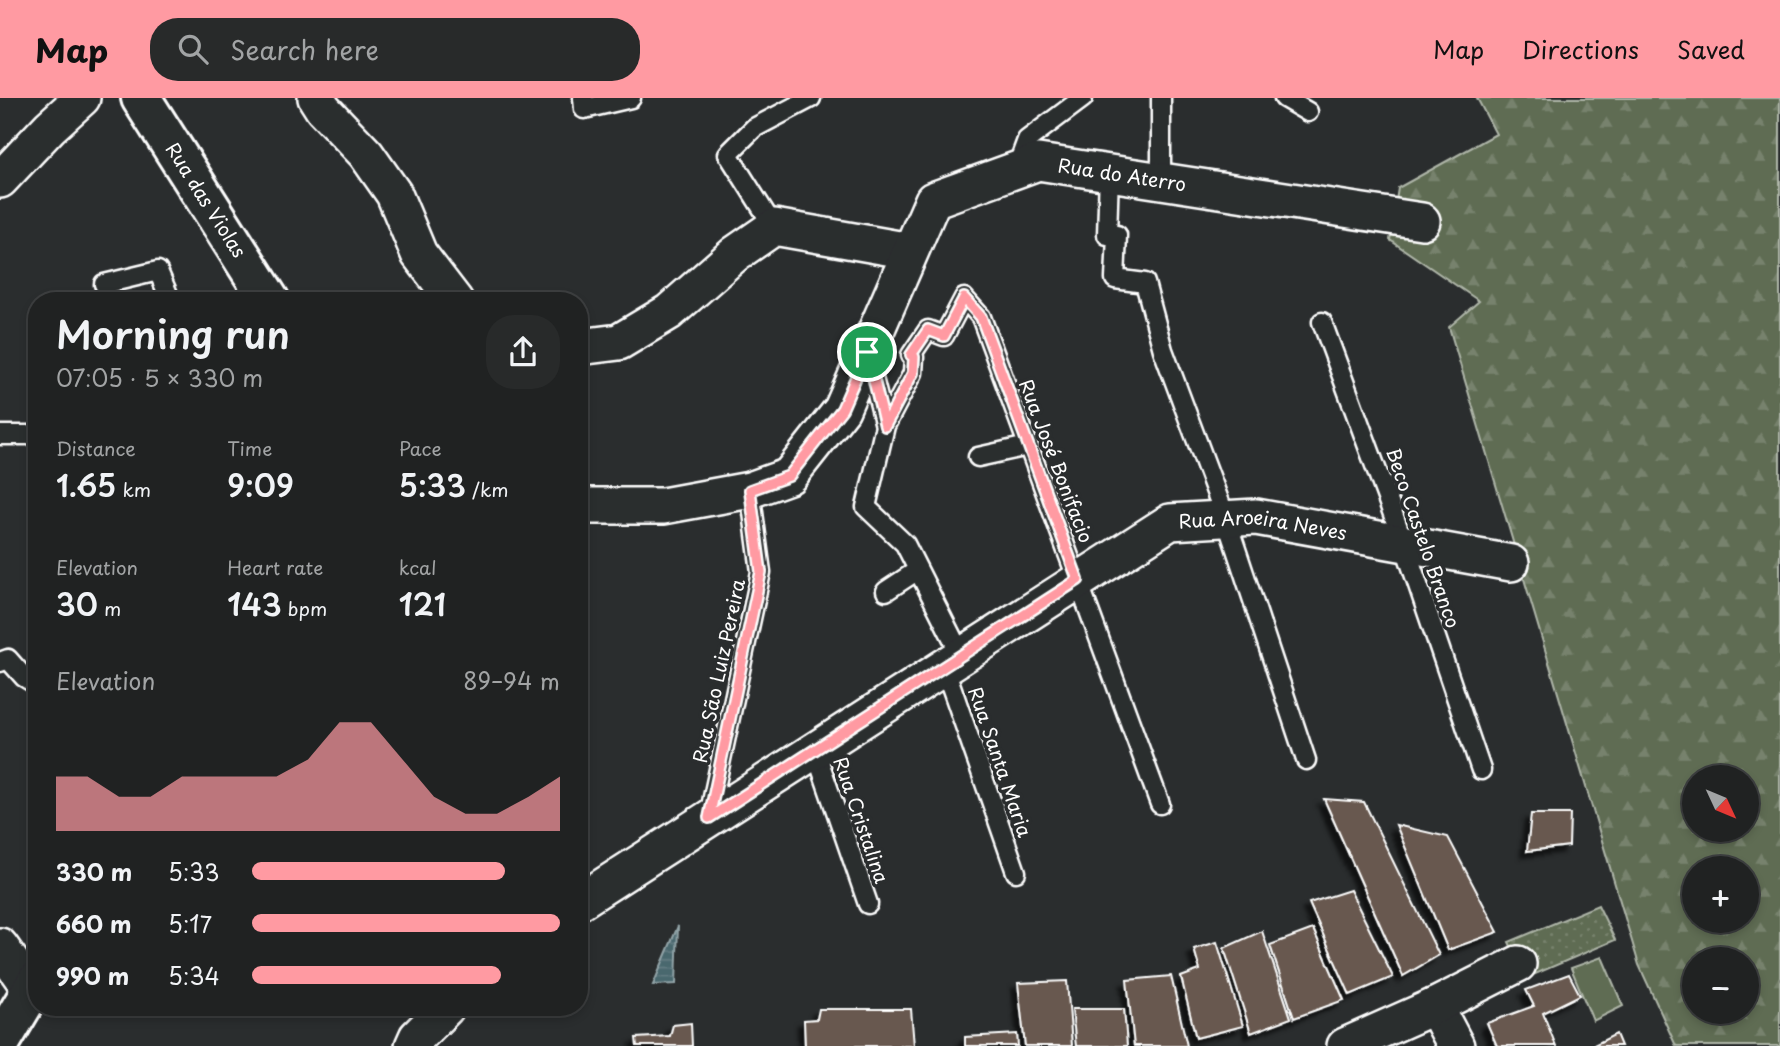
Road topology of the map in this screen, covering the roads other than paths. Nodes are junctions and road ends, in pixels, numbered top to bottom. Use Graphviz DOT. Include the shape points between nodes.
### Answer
graph roads {
  1 [pos="82,98"];
  2 [pos="141,98"];
  3 [pos="316,98"];
  4 [pos="583,98"];
  5 [pos="631,98"];
  6 [pos="1083,98"];
  7 [pos="1161,98"];
  8 [pos="1284,98"];
  9 [pos="802,100"];
  10 [pos="1308,112"];
  11 [pos="1016,170"];
  12 [pos="1109,173"];
  13 [pos="0,180"];
  14 [pos="1161,181"];
  15 [pos="1422,220"];
  16 [pos="774,227"];
  17 [pos="910,251"];
  18 [pos="104,284"];
  19 [pos="167,292"];
  20 [pos="264,292"];
  21 [pos="448,292"];
  22 [pos="1322,322"];
  23 [pos="588,346"];
  24 [pos="867,352"];
  25 [pos="885,426"];
  26 [pos="0,435"];
  27 [pos="28,435"];
  28 [pos="1028,446"];
  29 [pos="978,457"];
  30 [pos="750,490"];
  31 [pos="588,506"];
  32 [pos="1226,519"];
  33 [pos="1404,544"];
  34 [pos="1511,563"];
  35 [pos="918,570"];
  36 [pos="1078,580"];
  37 [pos="886,591"];
  38 [pos="953,661"];
  39 [pos="0,662"];
  40 [pos="28,679"];
  41 [pos="815,750"];
  42 [pos="1306,760"];
  43 [pos="1481,770"];
  44 [pos="1160,804"];
  45 [pos="709,818"];
  46 [pos="1016,872"];
  47 [pos="588,890"];
  48 [pos="868,904"];
  49 [pos="0,946"];
  50 [pos="1518,964"];
  51 [pos="28,978"];
  52 [pos="28,995"];
  53 [pos="1435,1006"];
  54 [pos="438,1016"];
  55 [pos="0,1043"];
  56 [pos="413,1046"];
  57 [pos="1345,1046"];
  58 [pos="1456,1046"];
  1 -- 13 [label="street"];
  2 -- 20 [label="street, Rua das Violas"];
  3 -- 21 [label="street" via="394,194 419,254"];
  4 -- 5 [label="lane" via="584,109"];
  6 -- 11 [label="lane" via="1027,140"];
  7 -- 14 [label="lane"];
  8 -- 10 [label="lane"];
  9 -- 16 [label="lane" via="754,128 728,154"];
  11 -- 12 [label="street, Rua do Aterro" via="1038,162"];
  11 -- 17 [label="street, Rua do Aterro" via="933,200"];
  12 -- 14 [label="street, Rua do Aterro"];
  12 -- 32 [label="lane" via="1107,235 1117,235 1115,279 1145,283 1163,350"];
  14 -- 15 [label="street, Rua do Aterro"];
  16 -- 17 [label="street"];
  16 -- 23 [label="street" via="735,254 669,312 619,342"];
  17 -- 24 [label="street, Rua do Aterro"];
  18 -- 19 [label="lane" via="158,271"];
  22 -- 33 [label="lane, Beco Castelo Branco"];
  24 -- 25 [label="lane"];
  24 -- 30 [label="street, Rua do Aterro" via="842,409 789,476"];
  25 -- 28 [label="lane, Rua José Bonifacio" via="913,373 911,355 928,330 944,336 964,298 981,317"];
  25 -- 35 [label="lane, Rua Santa Maria" via="866,507 905,544"];
  26 -- 27 [label="lane"];
  28 -- 29 [label="lane"];
  28 -- 36 [label="lane, Rua José Bonifacio"];
  30 -- 31 [label="street, Rua do Aterro" via="663,506"];
  30 -- 45 [label="lane, Rua São Luiz Pereira" via="761,572"];
  32 -- 33 [label="street, Rua Aroeira Neves" via="1256,517"];
  32 -- 36 [label="street, Rua Aroeira Neves" via="1170,522"];
  32 -- 42 [label="lane"];
  33 -- 34 [label="street, Rua Aroeira Neves"];
  33 -- 43 [label="lane, Beco Castelo Branco"];
  35 -- 37 [label="lane"];
  35 -- 38 [label="lane, Rua Santa Maria"];
  36 -- 38 [label="street, Rua Aroeira Neves"];
  36 -- 44 [label="lane, Rua José Bonifacio"];
  38 -- 41 [label="street, Rua Aroeira Neves"];
  38 -- 46 [label="lane, Rua Santa Maria"];
  39 -- 40 [label="lane" via="8,659"];
  41 -- 45 [label="street, Rua Aroeira Neves"];
  41 -- 48 [label="lane, Rua Cristalina"];
  45 -- 47 [label="street, Rua Aroeira Neves"];
  49 -- 51 [label="street"];
  50 -- 53 [label="street"];
  52 -- 55 [label="street"];
  53 -- 57 [label="street"];
  53 -- 58 [label="street"];
  54 -- 56 [label="street"];
}
